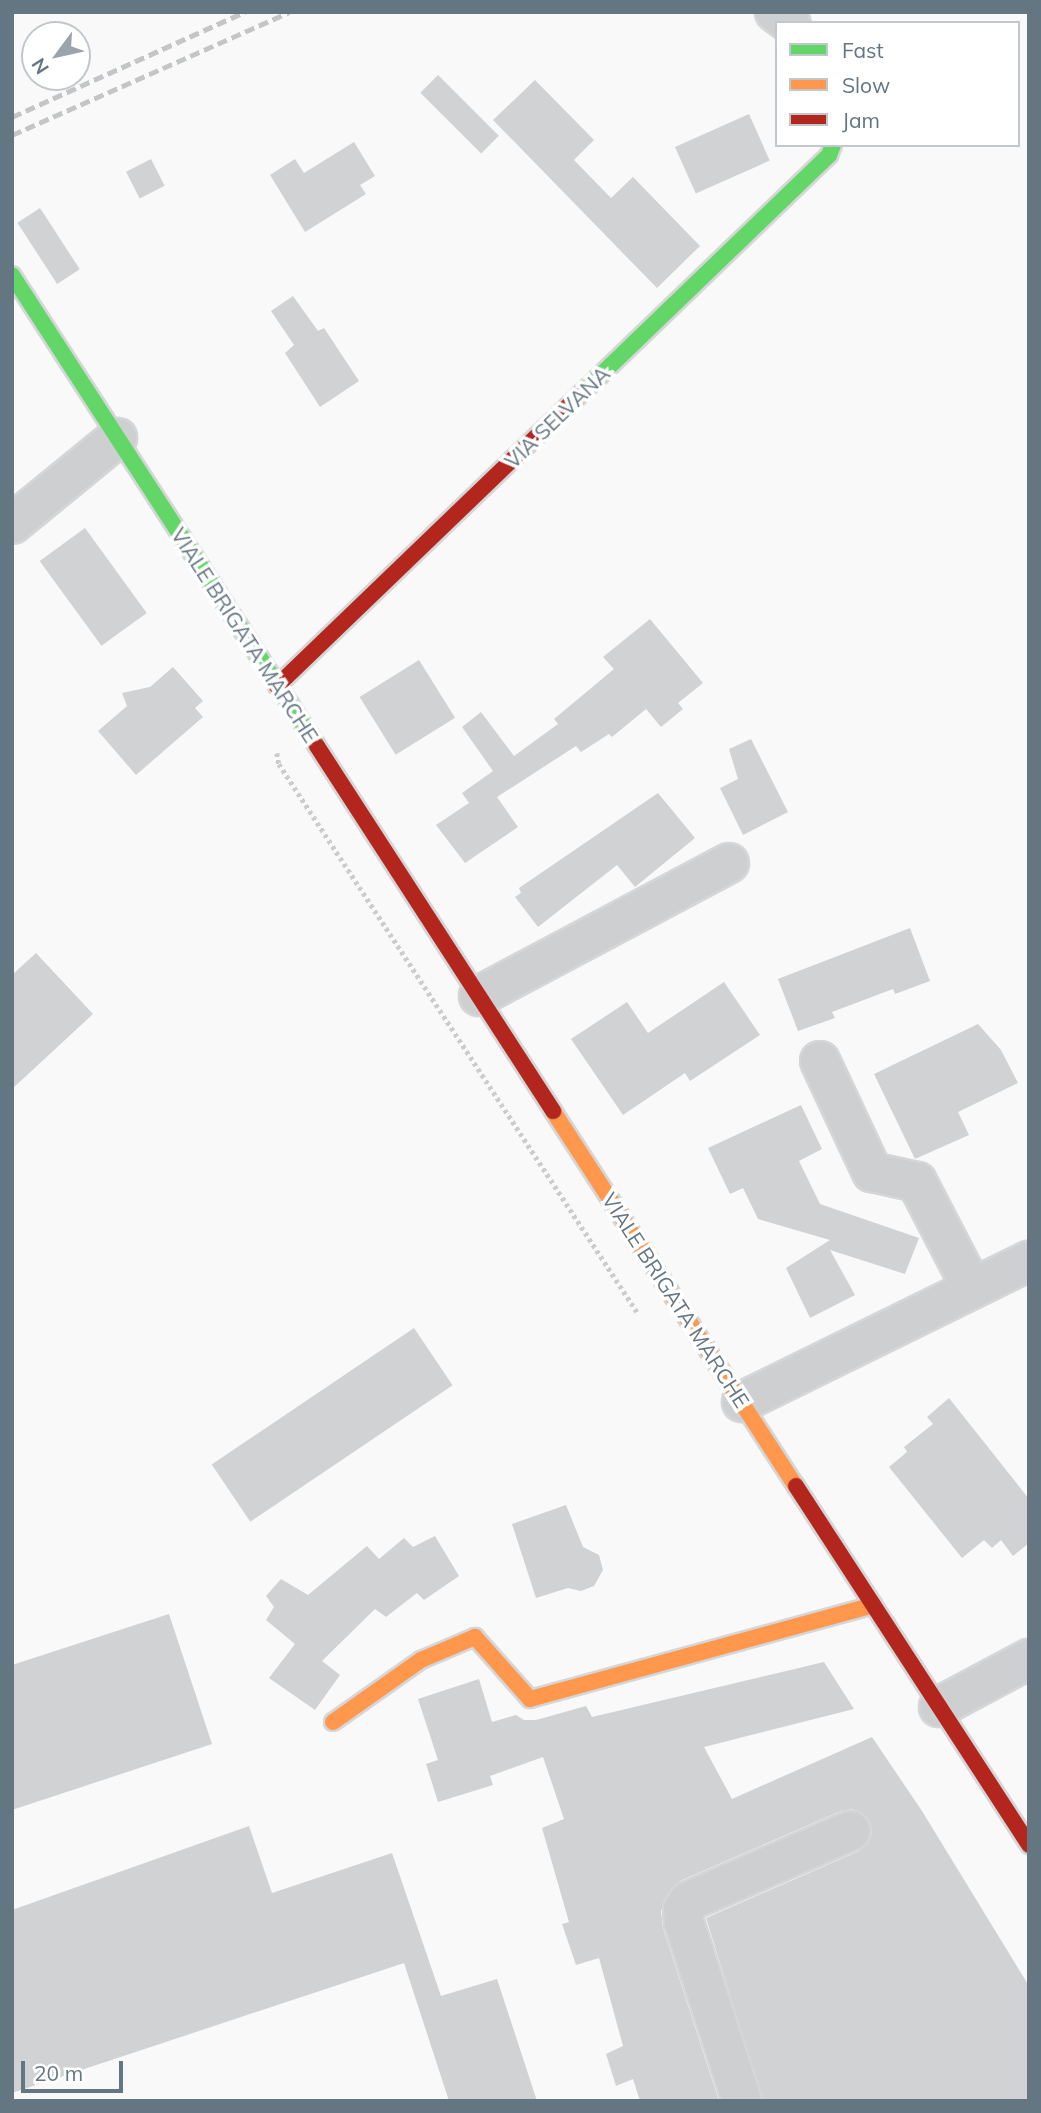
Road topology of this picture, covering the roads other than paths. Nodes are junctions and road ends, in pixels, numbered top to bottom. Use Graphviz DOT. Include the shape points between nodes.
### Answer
graph roads {
  1 [pos="832,147"];
  2 [pos="12,275"];
  3 [pos="117,438"];
  4 [pos="12,524"];
  5 [pos="277,686"];
  6 [pos="729,863"];
  7 [pos="479,996"];
  8 [pos="820,1061"];
  9 [pos="1029,1261"];
  10 [pos="972,1288"];
  11 [pos="742,1402"];
  12 [pos="873,1605"];
  13 [pos="1029,1659"];
  14 [pos="939,1707"];
  15 [pos="333,1722"];
  16 [pos="850,1831"];
  17 [pos="1029,1845"];
  18 [pos="742,2101"];
  1 -- 5 [label="street, VIA SELVANA" via="829,155"];
  2 -- 3 [label="street, VIALE BRIGATA MARCHE"];
  3 -- 4 [label="street"];
  3 -- 5 [label="street, VIALE BRIGATA MARCHE"];
  5 -- 7 [label="street, VIALE BRIGATA MARCHE"];
  6 -- 7 [label="street"];
  7 -- 11 [label="street, VIALE BRIGATA MARCHE"];
  8 -- 10 [label="street" via="872,1171 917,1182"];
  9 -- 10 [label="street"];
  10 -- 11 [label="street"];
  11 -- 12 [label="street, VIALE BRIGATA MARCHE"];
  12 -- 14 [label="street, VIALE BRIGATA MARCHE"];
  12 -- 15 [label="street" via="530,1699 475,1637 421,1660"];
  13 -- 14 [label="street"];
  14 -- 17 [label="street, VIALE BRIGATA MARCHE"];
  16 -- 18 [label="street" via="689,1901 683,1910"];
}
